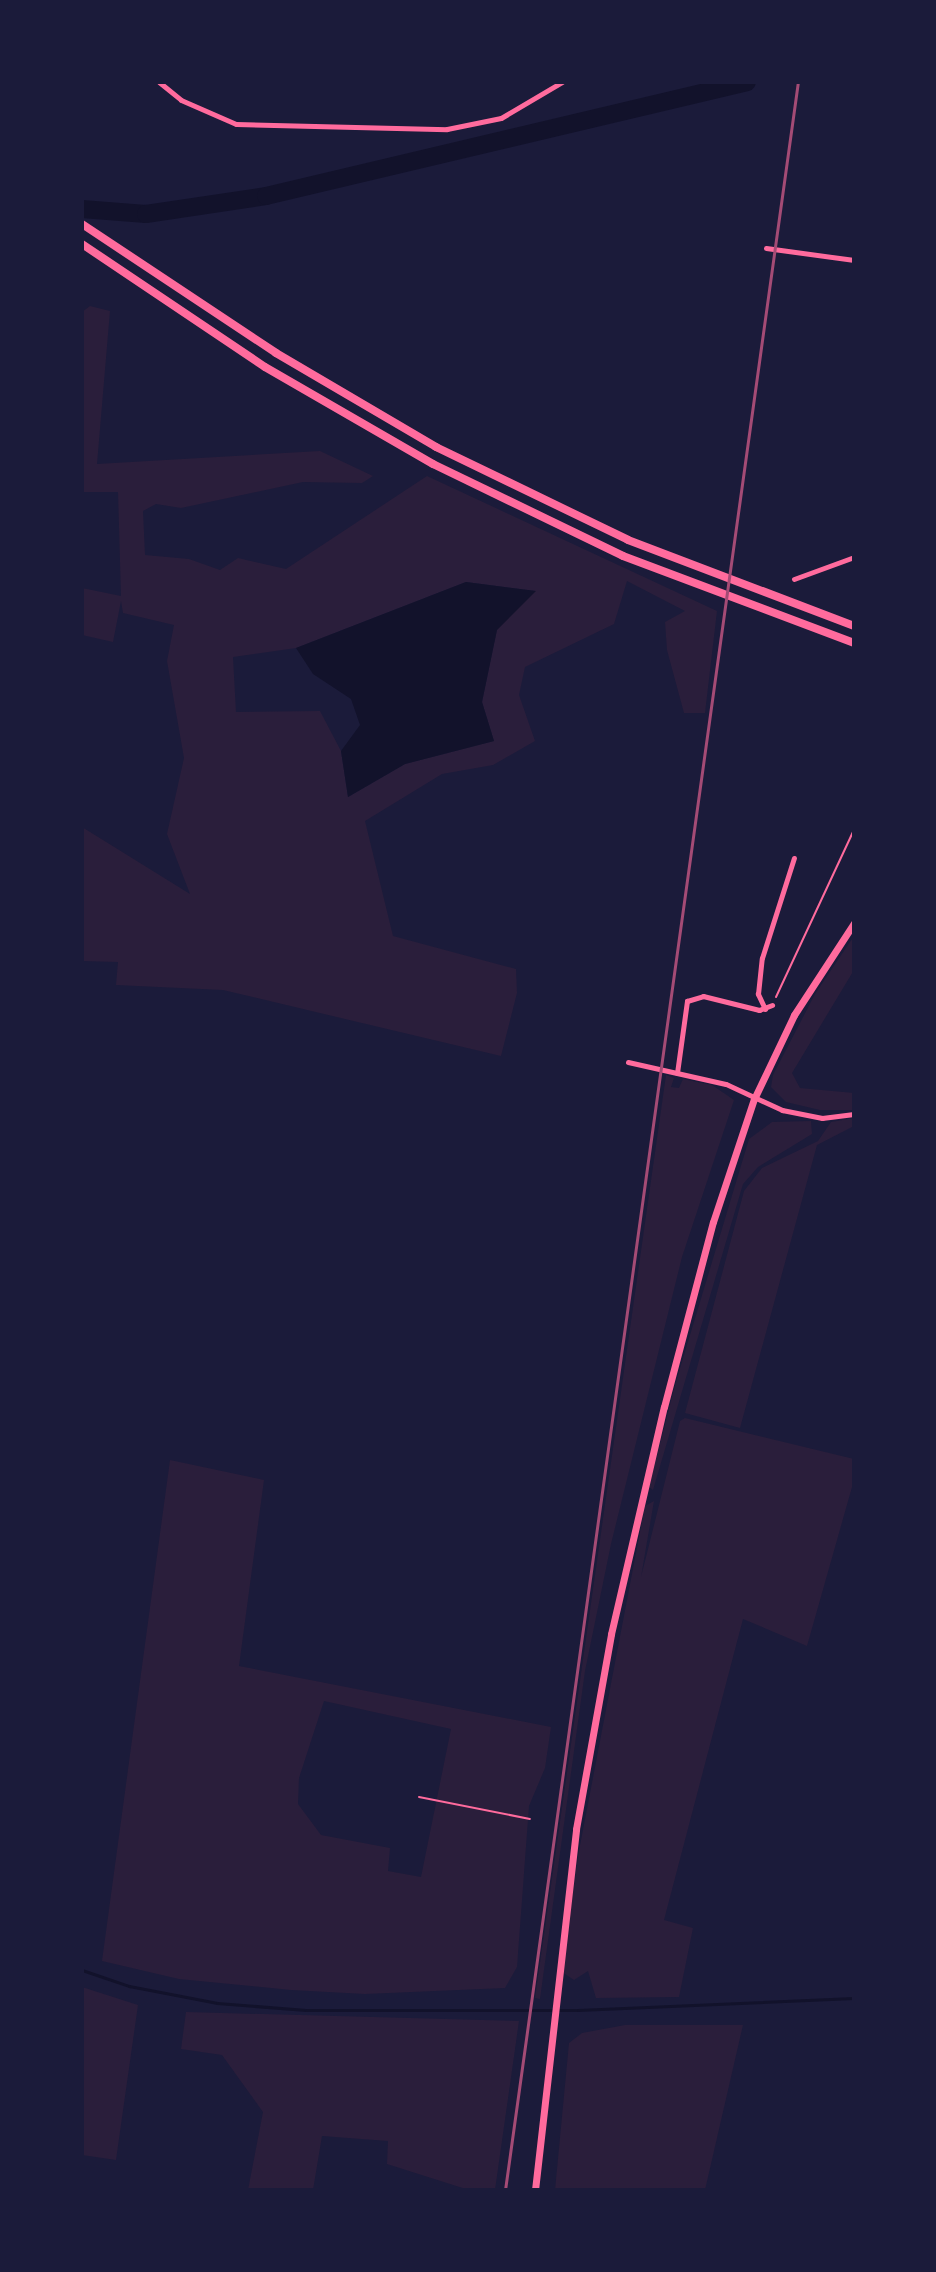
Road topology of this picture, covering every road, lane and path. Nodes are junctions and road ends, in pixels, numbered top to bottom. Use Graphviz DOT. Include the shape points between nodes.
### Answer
graph roads {
  1 [pos="159,82"];
  2 [pos="562,82"];
  3 [pos="82,224"];
  4 [pos="82,244"];
  5 [pos="766,248"];
  6 [pos="854,260"];
  7 [pos="854,557"];
  8 [pos="794,579"];
  9 [pos="854,626"];
  10 [pos="854,643"];
  11 [pos="854,830"];
  12 [pos="794,858"];
  13 [pos="854,923"];
  14 [pos="772,1005"];
  15 [pos="765,1009"];
  16 [pos="628,1062"];
  17 [pos="677,1073"];
  18 [pos="754,1099"];
  19 [pos="854,1114"];
  20 [pos="419,1797"];
  21 [pos="530,1819"];
  22 [pos="535,2190"];
  1 -- 2 [label="street" via="181,100 236,124 447,129 501,118"];
  3 -- 9 [label="highway" via="207,309 436,447 564,511"];
  4 -- 10 [label="highway" via="176,309 433,464 530,514 704,590"];
  5 -- 6 [label="street"];
  7 -- 8 [label="street"];
  11 -- 14 [label="path"];
  12 -- 15 [label="street" via="762,958 758,994"];
  13 -- 18 [label="main road" via="794,1015"];
  14 -- 15 [label="street"];
  15 -- 17 [label="street" via="703,996 687,1001"];
  16 -- 17 [label="street"];
  17 -- 18 [label="street" via="733,1087"];
  18 -- 19 [label="street" via="822,1118"];
  18 -- 22 [label="main road" via="713,1222 642,1494 594,1721 553,1998"];
  20 -- 21 [label="lane"];
}
